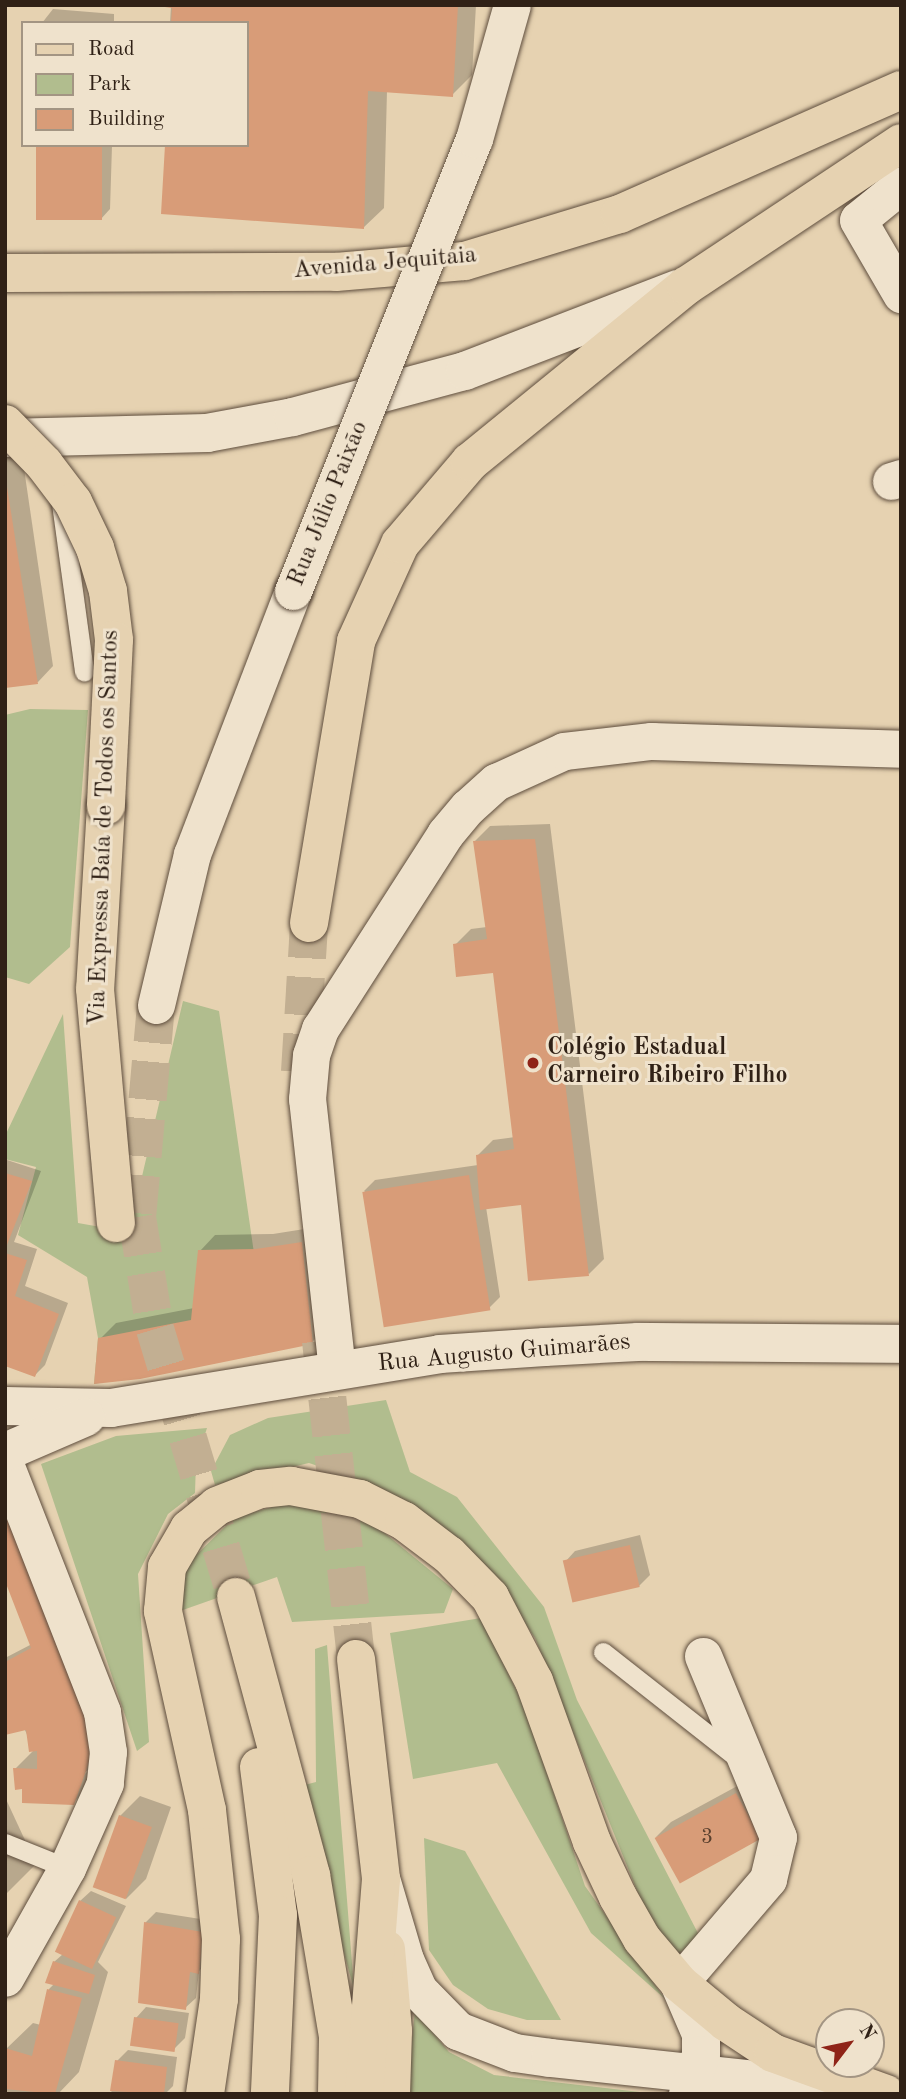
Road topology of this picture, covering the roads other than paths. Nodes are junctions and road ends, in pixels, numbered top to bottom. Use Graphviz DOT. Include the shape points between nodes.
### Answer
graph roads {
  1 [pos="512,5"];
  2 [pos="901,90"];
  3 [pos="901,143"];
  4 [pos="901,185"];
  5 [pos="5,273"];
  6 [pos="686,286"];
  7 [pos="901,294"];
  8 [pos="5,424"];
  9 [pos="51,437"];
  10 [pos="5,438"];
  11 [pos="84,671"];
  12 [pos="901,749"];
  13 [pos="309,923"];
  14 [pos="156,1005"];
  15 [pos="116,1223"];
  16 [pos="901,1344"];
  17 [pos="337,1370"];
  18 [pos="5,1406"];
  19 [pos="111,1408"];
  20 [pos="5,1452"];
  21 [pos="5,1464"];
  22 [pos="603,1652"];
  23 [pos="703,1656"];
  24 [pos="356,1659"];
  25 [pos="749,1767"];
  26 [pos="5,1843"];
  27 [pos="67,1868"];
  28 [pos="381,1879"];
  29 [pos="317,1916"];
  30 [pos="5,1978"];
  31 [pos="679,1983"];
  32 [pos="693,2083"];
  33 [pos="205,2094"];
  34 [pos="270,2094"];
  35 [pos="315,2094"];
  36 [pos="337,2094"];
  37 [pos="364,2094"];
  38 [pos="391,2094"];
  39 [pos="880,2094"];
  40 [pos="886,2094"];
  1 -- 14 [label="street, Rua Júlio Paixão, bridge" via="474,139 192,854"];
  2 -- 5 [label="main road, Avenida Jequitaia" via="620,214 465,261 335,272"];
  3 -- 6 [label="main road"];
  4 -- 7 [label="street" via="858,220"];
  6 -- 9 [label="street" via="465,372 293,416 206,433"];
  6 -- 13 [label="main road" via="479,454 400,544 356,641"];
  8 -- 15 [label="main road, Via Expressa Baía de Todos os Santos, bridge" via="73,502 95,548 108,591 114,640 95,989"];
  9 -- 10 [label="street"];
  9 -- 11 [label="lane"];
  12 -- 17 [label="street" via="651,741 564,751 496,782 468,807 331,1011 311,1055 307,1099"];
  16 -- 17 [label="street, Rua Augusto Guimarães" via="611,1343 440,1354"];
  17 -- 19 [label="street, Rua Augusto Guimarães"];
  18 -- 19 [label="street"];
  19 -- 20 [label="street"];
  21 -- 27 [label="street" via="102,1712 108,1752 105,1783"];
  22 -- 25 [label="lane"];
  23 -- 25 [label="street"];
  24 -- 28 [label="main road"];
  25 -- 31 [label="street" via="778,1837 768,1879"];
  26 -- 27 [label="lane"];
  27 -- 30 [label="street"];
  28 -- 32 [label="street" via="419,1991 458,2031 515,2053"];
  28 -- 37 [label="main road"];
  28 -- 38 [label="main road" via="393,2031"];
  29 -- 34 [label="main road" via="311,1875 225,1600 268,1817 278,1915"];
  29 -- 35 [label="main road"];
  29 -- 36 [label="main road" via="338,2037"];
  31 -- 32 [label="street" via="701,2034"];
  31 -- 33 [label="main road" via="642,1940 618,1897 592,1842 534,1681 490,1597 449,1555 413,1528 360,1499 320,1489 260,1489 217,1506 189,1529 172,1557 165,1585 168,1637 207,1810 221,1939 219,1999"];
  31 -- 40 [label="main road" via="773,2053"];
  32 -- 39 [label="street"];
}
